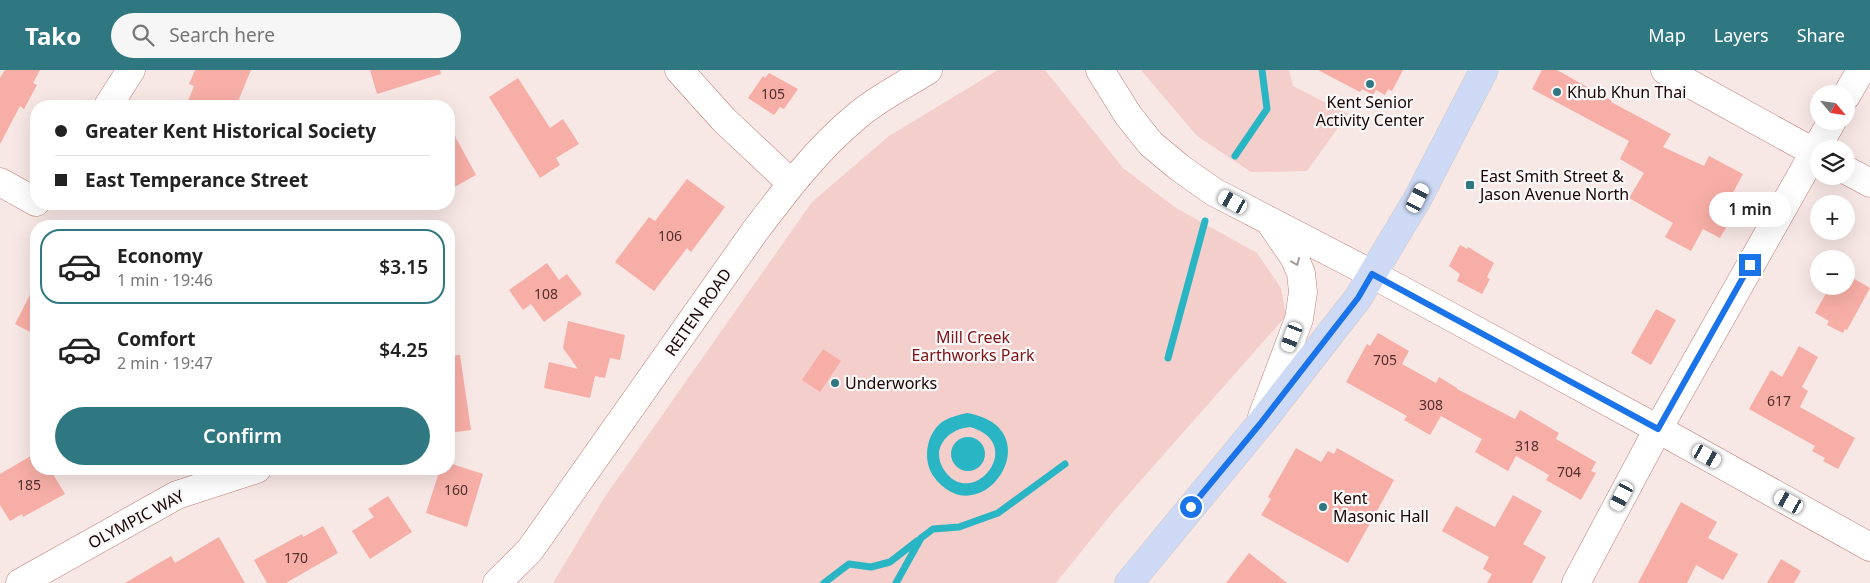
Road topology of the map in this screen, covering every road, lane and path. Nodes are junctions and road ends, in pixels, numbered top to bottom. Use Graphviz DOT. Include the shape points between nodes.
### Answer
graph roads {
  1 [pos="130,70"];
  2 [pos="680,70"];
  3 [pos="928,70"];
  4 [pos="1100,70"];
  5 [pos="1484,70"];
  6 [pos="1665,70"];
  7 [pos="1861,70"];
  8 [pos="1852,85"];
  9 [pos="112,100"];
  10 [pos="1810,151"];
  11 [pos="1810,164"];
  12 [pos="1855,175"];
  13 [pos="0,182"];
  14 [pos="791,184"];
  15 [pos="1870,184"];
  16 [pos="30,198"];
  17 [pos="1270,222"];
  18 [pos="1372,274"];
  19 [pos="1260,424"];
  20 [pos="1658,429"];
  21 [pos="239,475"];
  22 [pos="1870,547"];
  23 [pos="20,583"];
  24 [pos="496,583"];
  25 [pos="1130,583"];
  26 [pos="1576,583"];
  1 -- 9 [label="street"];
  2 -- 14 [label="street" via="724,120"];
  3 -- 14 [label="street, REITEN ROAD" via="858,115 818,152"];
  4 -- 17 [label="street" via="1151,144 1214,192"];
  5 -- 18 [label="main road" via="1418,198"];
  6 -- 10 [label="street"];
  7 -- 8 [label="street"];
  11 -- 20 [label="street"];
  12 -- 15 [label="street"];
  13 -- 16 [label="street"];
  14 -- 24 [label="street, REITEN ROAD" via="530,550"];
  17 -- 18 [label="street"];
  17 -- 19 [label="street, one-way" via="1294,257 1301,273 1303,292 1299,319"];
  18 -- 19 [label="main road" via="1358,298"];
  18 -- 20 [label="street"];
  19 -- 25 [label="main road"];
  20 -- 22 [label="street"];
  20 -- 26 [label="street"];
  21 -- 23 [label="street, OLYMPIC WAY" via="177,495"];
}
